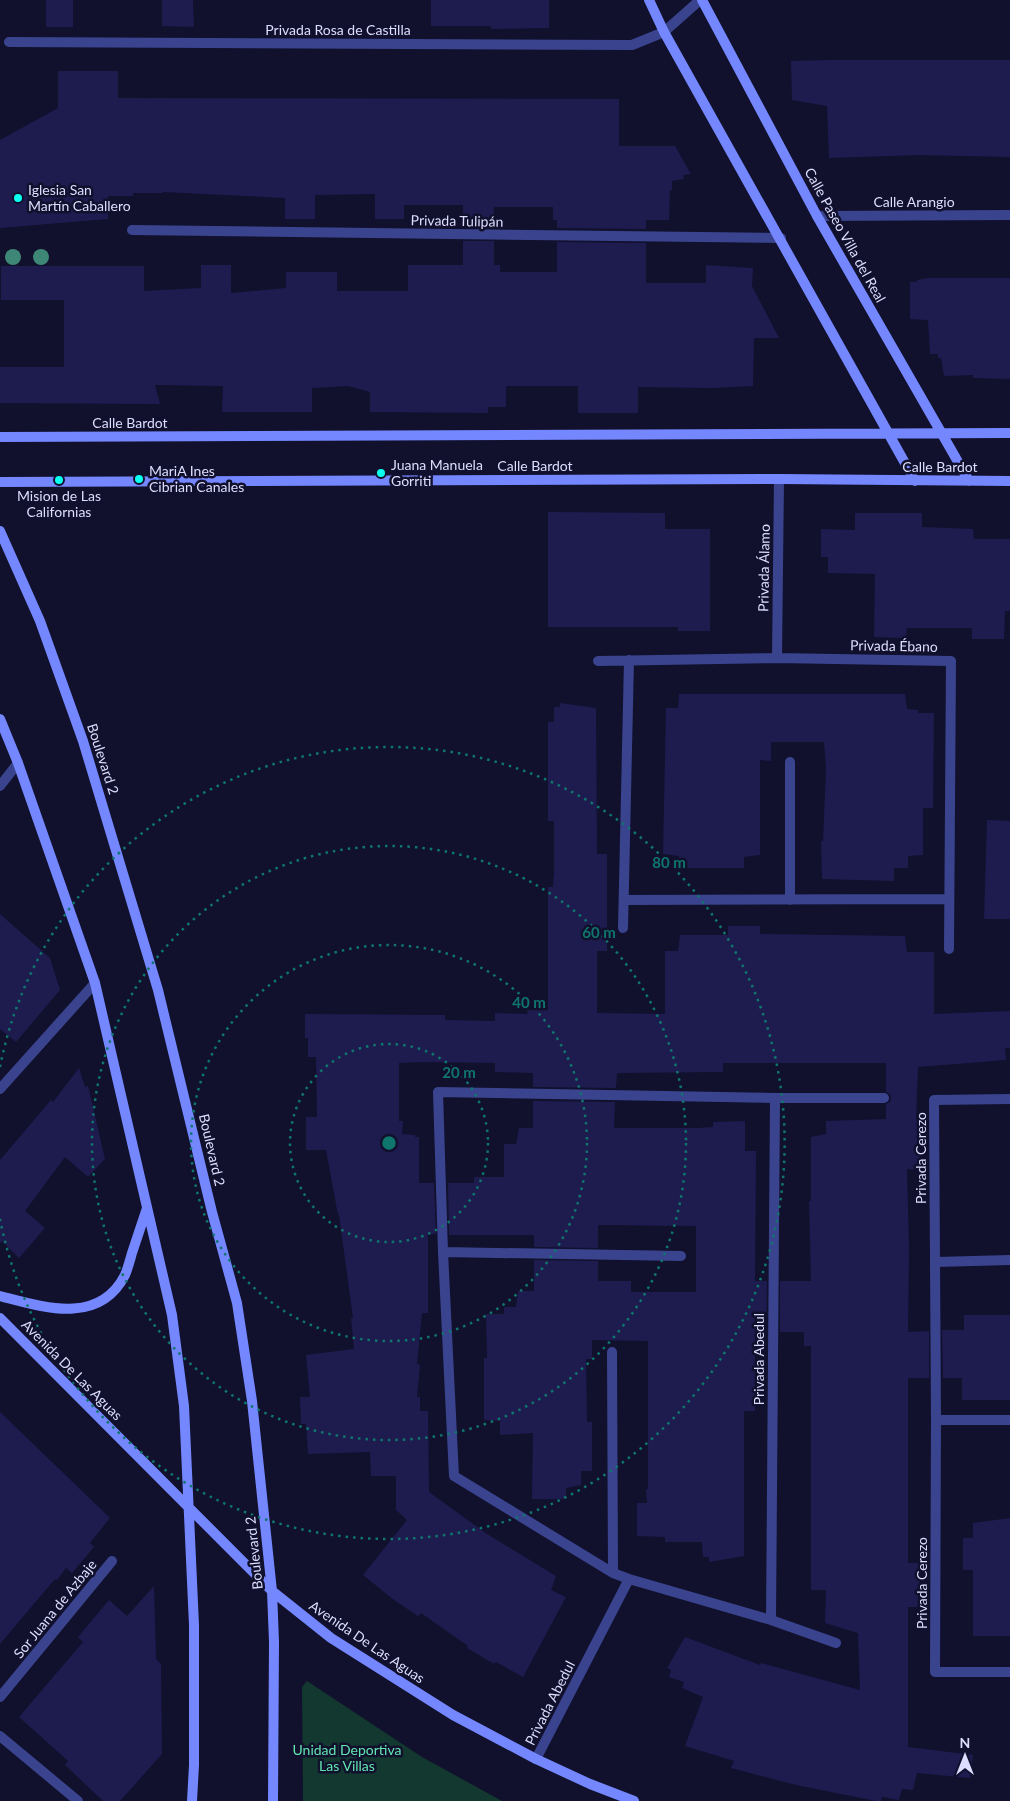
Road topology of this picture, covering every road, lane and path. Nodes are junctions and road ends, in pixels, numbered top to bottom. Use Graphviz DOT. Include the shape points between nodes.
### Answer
graph roads {
  1 [pos="649,0"];
  2 [pos="701,0"];
  3 [pos="664,32"];
  4 [pos="9,42"];
  5 [pos="1010,215"];
  6 [pos="817,216"];
  7 [pos="132,230"];
  8 [pos="781,238"];
  9 [pos="942,433"];
  10 [pos="1010,433"];
  11 [pos="889,434"];
  12 [pos="0,437"];
  13 [pos="779,479"];
  14 [pos="915,481"];
  15 [pos="969,481"];
  16 [pos="1010,481"];
  17 [pos="0,482"];
  18 [pos="0,531"];
  19 [pos="777,658"];
  20 [pos="629,660"];
  21 [pos="598,661"];
  22 [pos="0,719"];
  23 [pos="790,762"];
  24 [pos="18,763"];
  25 [pos="0,786"];
  26 [pos="949,899"];
  27 [pos="624,900"];
  28 [pos="790,900"];
  29 [pos="623,928"];
  30 [pos="949,948"];
  31 [pos="95,983"];
  32 [pos="0,1089"];
  33 [pos="775,1098"];
  34 [pos="884,1098"];
  35 [pos="1010,1099"];
  36 [pos="147,1207"];
  37 [pos="443,1252"];
  38 [pos="681,1256"];
  39 [pos="1010,1260"];
  40 [pos="936,1262"];
  41 [pos="0,1296"];
  42 [pos="0,1318"];
  43 [pos="612,1352"];
  44 [pos="936,1420"];
  45 [pos="1010,1420"];
  46 [pos="189,1507"];
  47 [pos="112,1561"];
  48 [pos="613,1572"];
  49 [pos="629,1579"];
  50 [pos="272,1591"];
  51 [pos="771,1620"];
  52 [pos="836,1643"];
  53 [pos="1010,1672"];
  54 [pos="0,1697"];
  55 [pos="0,1736"];
  56 [pos="536,1759"];
  57 [pos="78,1801"];
  58 [pos="192,1801"];
  59 [pos="273,1801"];
  60 [pos="634,1801"];
  1 -- 3 [label="main road"];
  2 -- 3 [label="street, Privada Rosa de Castilla"];
  2 -- 6 [label="main road, Calle Paseo Villa del Real"];
  3 -- 4 [label="street, Privada Rosa de Castilla" via="632,45"];
  3 -- 8 [label="main road"];
  5 -- 6 [label="street, Calle Arangio"];
  6 -- 9 [label="main road, Calle Paseo Villa del Real"];
  7 -- 8 [label="street, Privada Tulipán"];
  8 -- 11 [label="main road"];
  9 -- 10 [label="main road, Calle Bardot"];
  9 -- 11 [label="main road, Calle Bardot"];
  9 -- 15 [label="main road, Calle Paseo Villa del Real"];
  11 -- 12 [label="main road, Calle Bardot"];
  11 -- 14 [label="main road"];
  13 -- 14 [label="main road, Calle Bardot"];
  13 -- 17 [label="main road, Calle Bardot"];
  13 -- 19 [label="street, Privada Álamo"];
  14 -- 15 [label="main road, Calle Bardot"];
  15 -- 16 [label="main road, Calle Bardot"];
  18 -- 50 [label="main road, Boulevard 2" via="40,621 83,741 158,990 237,1303 252,1402"];
  19 -- 20 [label="street, Privada Ébano"];
  19 -- 26 [label="street, Privada Ébano" via="951,661"];
  20 -- 21 [label="street, Privada Ébano"];
  20 -- 27 [label="street"];
  22 -- 24 [label="main road"];
  23 -- 28 [label="street"];
  24 -- 25 [label="street"];
  24 -- 31 [label="main road"];
  26 -- 28 [label="street"];
  26 -- 30 [label="street, Privada Ébano"];
  27 -- 28 [label="street"];
  27 -- 29 [label="street"];
  31 -- 32 [label="street"];
  31 -- 36 [label="main road"];
  33 -- 34 [label="street"];
  33 -- 37 [label="street" via="438,1092"];
  33 -- 51 [label="street, Privada Abedul"];
  35 -- 40 [label="street, Privada Cerezo" via="934,1100"];
  36 -- 41 [label="main road" via="125,1275 112,1294 91,1306 70,1310"];
  36 -- 46 [label="main road" via="172,1315 184,1406"];
  37 -- 38 [label="street"];
  37 -- 48 [label="street" via="454,1476"];
  39 -- 40 [label="street"];
  40 -- 44 [label="street, Privada Cerezo"];
  42 -- 46 [label="main road, Avenida De Las Aguas"];
  43 -- 48 [label="street"];
  44 -- 45 [label="street"];
  44 -- 53 [label="street, Privada Cerezo" via="935,1672"];
  46 -- 50 [label="main road, Avenida De Las Aguas"];
  46 -- 58 [label="main road" via="194,1625"];
  47 -- 54 [label="street, Sor Juana de Azbaje"];
  48 -- 49 [label="street"];
  49 -- 51 [label="street"];
  49 -- 56 [label="street, Privada Abedul"];
  50 -- 56 [label="main road, Avenida De Las Aguas" via="331,1638 382,1671 453,1715"];
  50 -- 59 [label="main road, Boulevard 2"];
  51 -- 52 [label="street"];
  55 -- 57 [label="street"];
  56 -- 60 [label="main road, Avenida De Las Aguas"];
}
